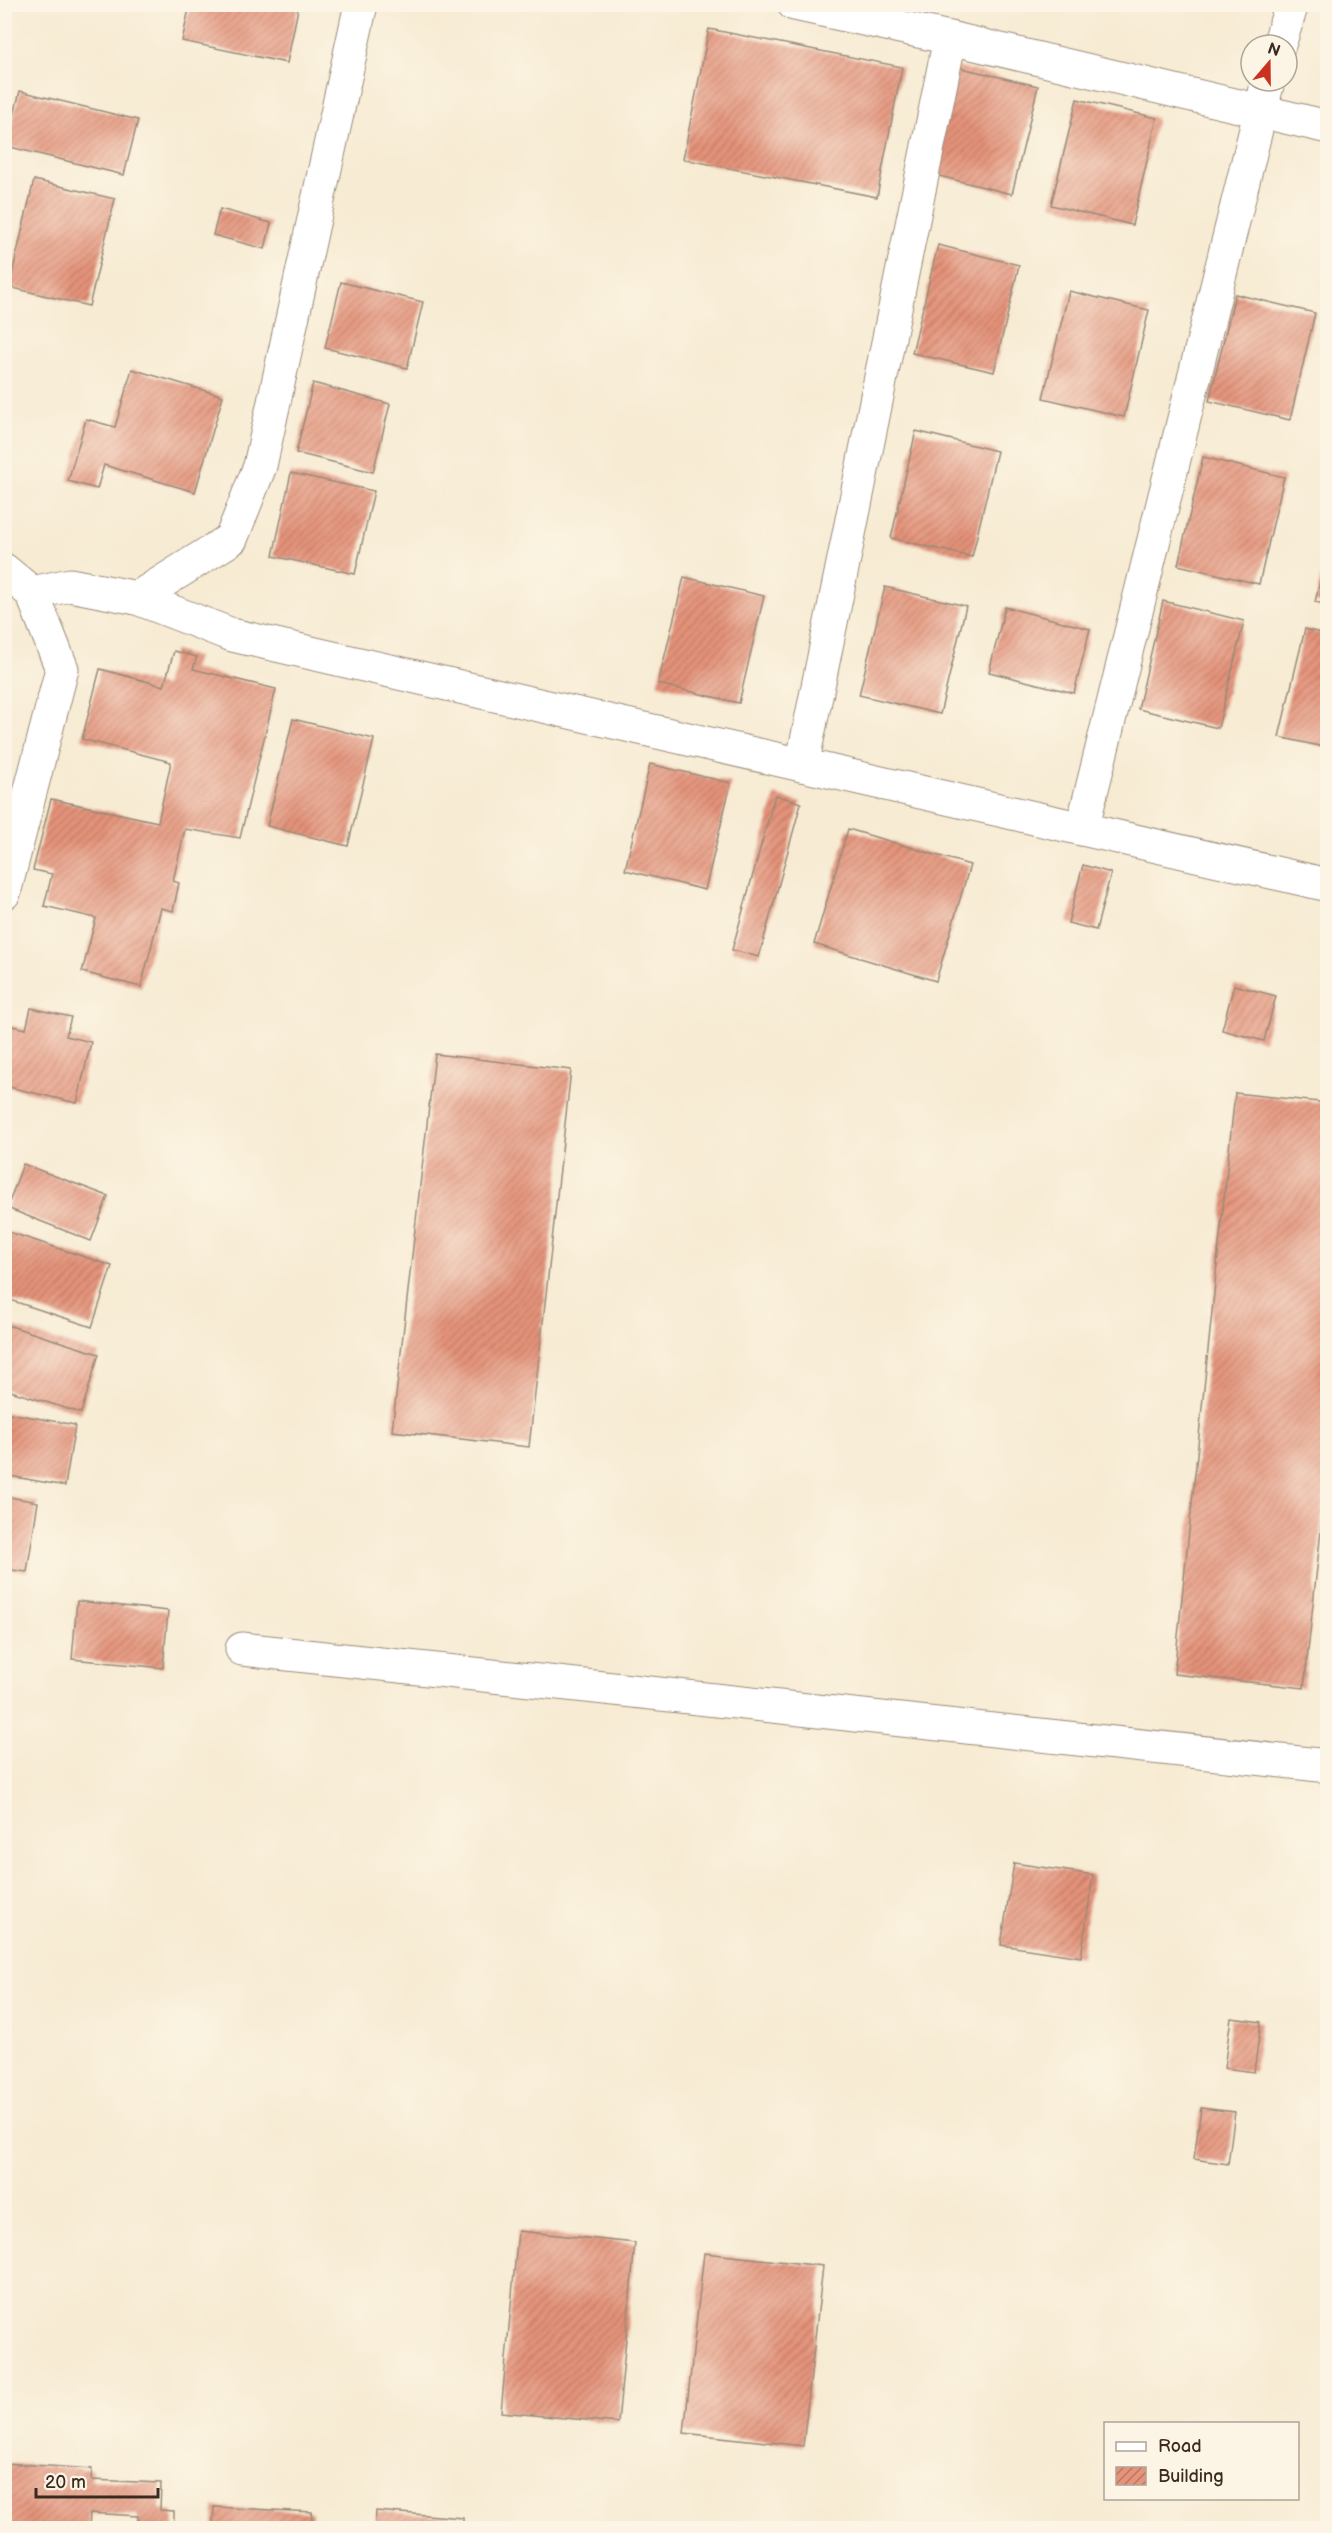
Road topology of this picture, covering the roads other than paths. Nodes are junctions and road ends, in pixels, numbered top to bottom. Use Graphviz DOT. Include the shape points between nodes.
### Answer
graph roads {
  1 [pos="361,4"];
  2 [pos="794,4"];
  3 [pos="1292,4"];
  4 [pos="1283,33"];
  5 [pos="950,38"];
  6 [pos="1264,96"];
  7 [pos="1328,127"];
  8 [pos="4,570"];
  9 [pos="32,593"];
  10 [pos="137,598"];
  11 [pos="802,765"];
  12 [pos="1082,828"];
  13 [pos="1328,885"];
  14 [pos="4,893"];
  15 [pos="242,1649"];
  16 [pos="1328,1766"];
  1 -- 10 [label="street" via="260,466 231,539"];
  2 -- 5 [label="street"];
  3 -- 4 [label="street"];
  5 -- 6 [label="street"];
  5 -- 11 [label="street"];
  6 -- 7 [label="street"];
  6 -- 12 [label="street"];
  8 -- 9 [label="street"];
  9 -- 10 [label="street" via="70,585"];
  9 -- 14 [label="street" via="63,669"];
  10 -- 11 [label="street" via="232,635"];
  11 -- 12 [label="street"];
  12 -- 13 [label="street"];
  15 -- 16 [label="street"];
}
